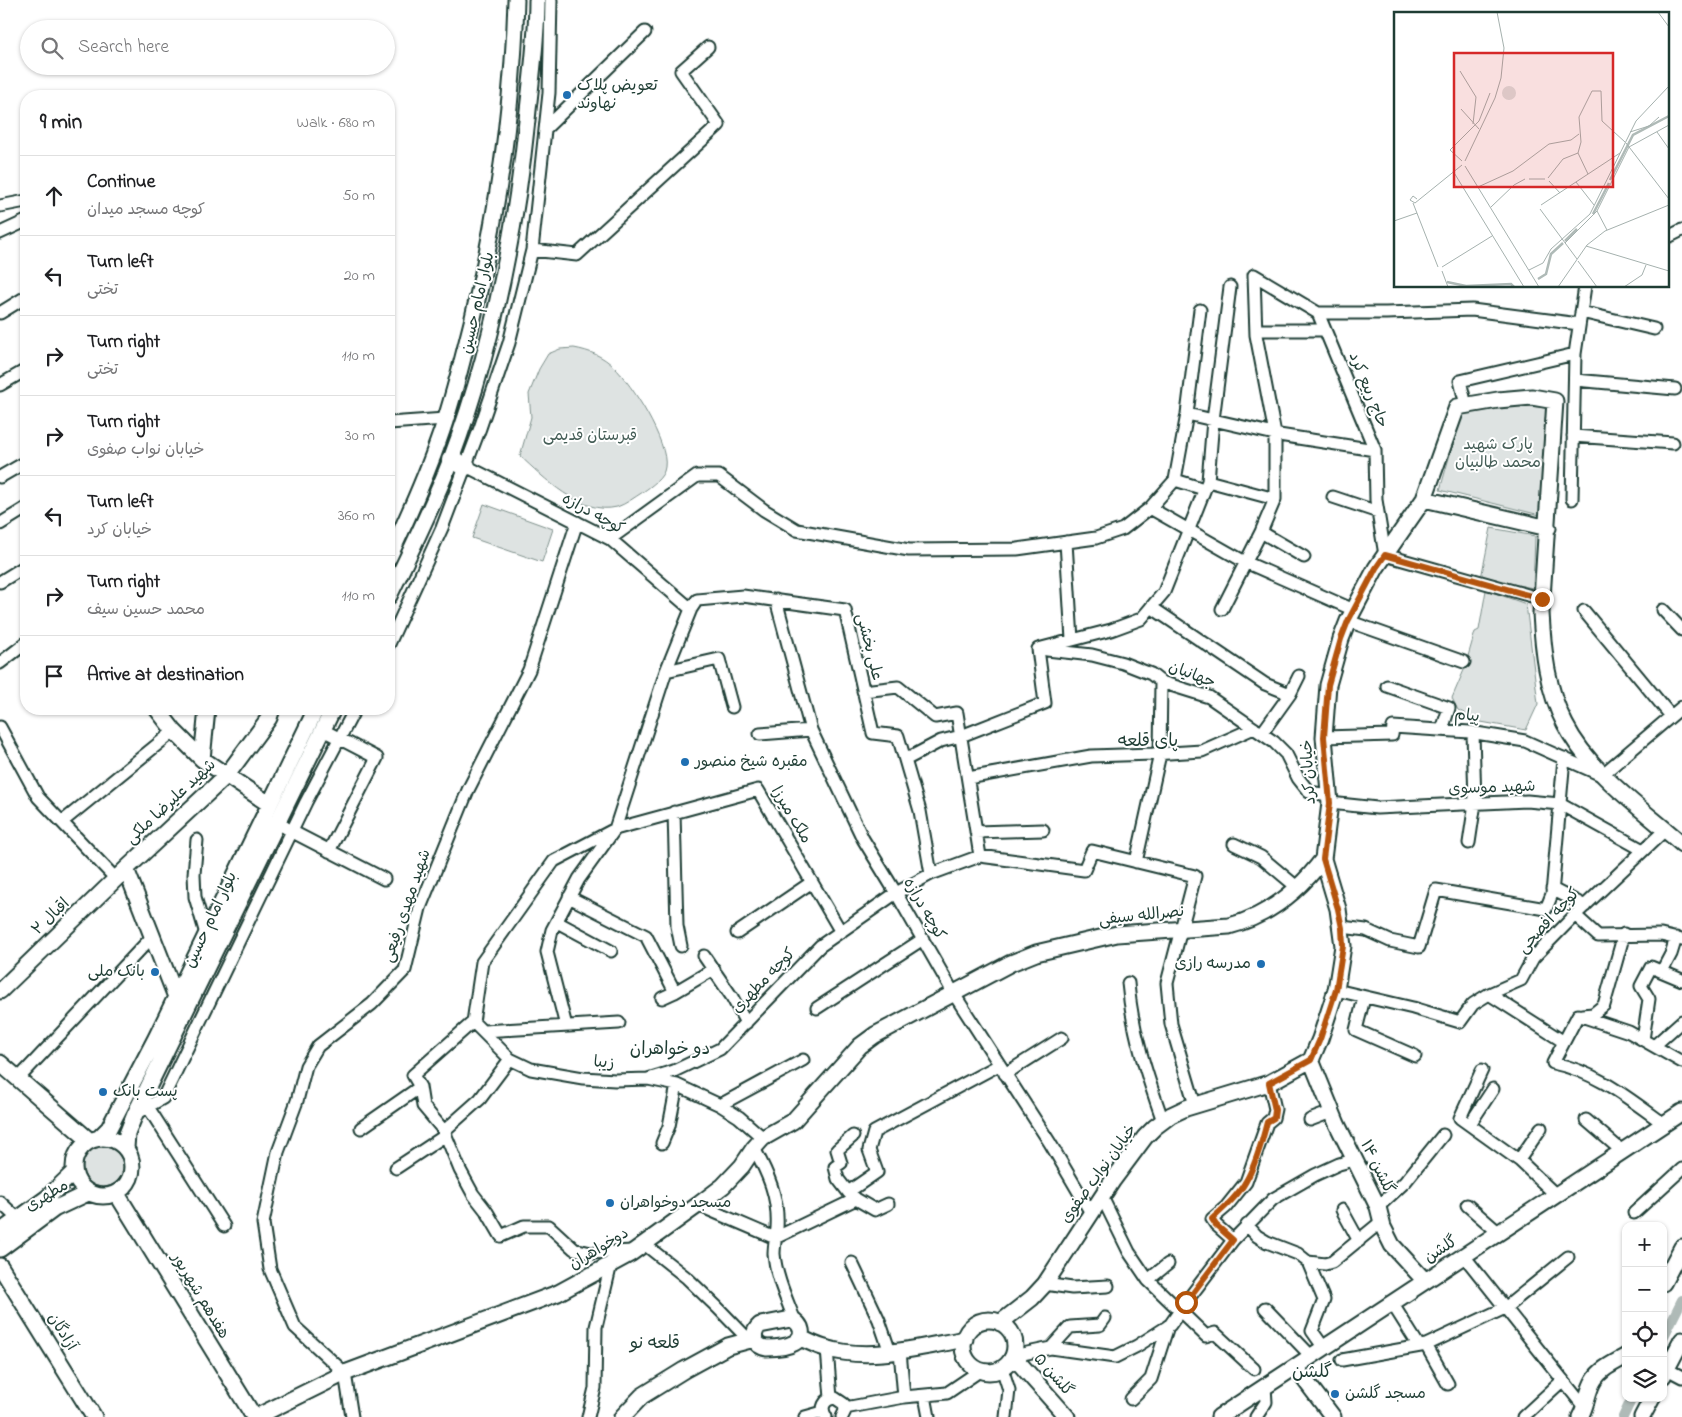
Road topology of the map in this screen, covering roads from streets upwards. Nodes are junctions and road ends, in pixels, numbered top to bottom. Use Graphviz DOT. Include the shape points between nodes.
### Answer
graph roads {
  1 [pos="516,0"];
  2 [pos="537,0"];
  3 [pos="552,0"];
  4 [pos="645,32"];
  5 [pos="708,47"];
  6 [pos="545,129"];
  7 [pos="20,202"];
  8 [pos="0,206"];
  9 [pos="20,224"];
  10 [pos="1682,230"];
  11 [pos="0,233"];
  12 [pos="1670,236"];
  13 [pos="532,250"];
  14 [pos="1230,287"];
  15 [pos="1585,288"];
  16 [pos="20,301"];
  17 [pos="1200,310"];
  18 [pos="1581,312"];
  19 [pos="0,313"];
  20 [pos="1318,313"];
  21 [pos="1579,324"];
  22 [pos="1654,329"];
  23 [pos="1256,330"];
  24 [pos="1325,330"];
  25 [pos="1575,354"];
  26 [pos="20,373"];
  27 [pos="1575,380"];
  28 [pos="0,385"];
  29 [pos="1675,389"];
  30 [pos="1466,405"];
  31 [pos="1187,414"];
  32 [pos="445,419"];
  33 [pos="1213,420"];
  34 [pos="395,423"];
  35 [pos="1274,434"];
  36 [pos="1574,436"];
  37 [pos="1673,443"];
  38 [pos="1375,450"];
  39 [pos="458,463"];
  40 [pos="20,465"];
  41 [pos="0,477"];
  42 [pos="1175,480"];
  43 [pos="1206,485"];
  44 [pos="1333,497"];
  45 [pos="1275,499"];
  46 [pos="1424,499"];
  47 [pos="1572,499"];
  48 [pos="1150,508"];
  49 [pos="20,512"];
  50 [pos="1378,512"];
  51 [pos="578,522"];
  52 [pos="0,524"];
  53 [pos="1548,528"];
  54 [pos="1188,531"];
  55 [pos="1261,532"];
  56 [pos="610,539"];
  57 [pos="1066,542"];
  58 [pos="395,544"];
  59 [pos="1385,555"];
  60 [pos="1304,557"];
  61 [pos="1245,562"];
  62 [pos="20,570"];
  63 [pos="0,582"];
  64 [pos="395,583"];
  65 [pos="1542,599"];
  66 [pos="776,600"];
  67 [pos="1151,607"];
  68 [pos="1222,609"];
  69 [pos="691,610"];
  70 [pos="1663,610"];
  71 [pos="1584,611"];
  72 [pos="1351,615"];
  73 [pos="1682,630"];
  74 [pos="395,631"];
  75 [pos="1072,640"];
  76 [pos="20,648"];
  77 [pos="1038,649"];
  78 [pos="1464,662"];
  79 [pos="0,663"];
  80 [pos="666,671"];
  81 [pos="1299,676"];
  82 [pos="1161,682"];
  83 [pos="1387,686"];
  84 [pos="863,691"];
  85 [pos="1290,694"];
  86 [pos="1682,706"];
  87 [pos="732,707"];
  88 [pos="162,715"];
  89 [pos="206,715"];
  90 [pos="270,715"];
  91 [pos="313,715"];
  92 [pos="331,715"];
  93 [pos="352,715"];
  94 [pos="1671,716"];
  95 [pos="0,727"];
  96 [pos="323,730"];
  97 [pos="811,730"];
  98 [pos="1442,730"];
  99 [pos="174,731"];
  100 [pos="1258,731"];
  101 [pos="1473,732"];
  102 [pos="760,734"];
  103 [pos="961,736"];
  104 [pos="1324,737"];
  105 [pos="339,738"];
  106 [pos="1160,754"];
  107 [pos="1564,758"];
  108 [pos="202,759"];
  109 [pos="905,760"];
  110 [pos="227,775"];
  111 [pos="1604,775"];
  112 [pos="968,778"];
  113 [pos="1330,799"];
  114 [pos="1475,803"];
  115 [pos="269,804"];
  116 [pos="1560,804"];
  117 [pos="674,812"];
  118 [pos="62,822"];
  119 [pos="278,822"];
  120 [pos="616,829"];
  121 [pos="1666,829"];
  122 [pos="1044,830"];
  123 [pos="291,831"];
  124 [pos="976,832"];
  125 [pos="197,840"];
  126 [pos="1469,843"];
  127 [pos="1234,844"];
  128 [pos="1682,844"];
  129 [pos="1643,850"];
  130 [pos="329,851"];
  131 [pos="980,856"];
  132 [pos="1323,859"];
  133 [pos="1136,862"];
  134 [pos="121,874"];
  135 [pos="931,874"];
  136 [pos="384,879"];
  137 [pos="812,882"];
  138 [pos="1298,888"];
  139 [pos="1552,890"];
  140 [pos="896,892"];
  141 [pos="569,897"];
  142 [pos="1585,906"];
  143 [pos="1575,915"];
  144 [pos="557,922"];
  145 [pos="1342,928"];
  146 [pos="1181,929"];
  147 [pos="841,932"];
  148 [pos="737,933"];
  149 [pos="206,934"];
  150 [pos="1624,934"];
  151 [pos="151,938"];
  152 [pos="922,939"];
  153 [pos="1679,939"];
  154 [pos="681,946"];
  155 [pos="611,951"];
  156 [pos="704,956"];
  157 [pos="714,969"];
  158 [pos="1662,971"];
  159 [pos="1682,980"];
  160 [pos="1128,983"];
  161 [pos="1336,990"];
  162 [pos="0,991"];
  163 [pos="675,992"];
  164 [pos="954,994"];
  165 [pos="1489,994"];
  166 [pos="176,997"];
  167 [pos="662,998"];
  168 [pos="1364,998"];
  169 [pos="817,1008"];
  170 [pos="1578,1015"];
  171 [pos="1682,1020"];
  172 [pos="473,1022"];
  173 [pos="619,1023"];
  174 [pos="746,1024"];
  175 [pos="566,1026"];
  176 [pos="484,1031"];
  177 [pos="1062,1038"];
  178 [pos="1643,1040"];
  179 [pos="1564,1042"];
  180 [pos="1654,1046"];
  181 [pos="1415,1056"];
  182 [pos="510,1059"];
  183 [pos="803,1060"];
  184 [pos="1311,1060"];
  185 [pos="1682,1062"];
  186 [pos="0,1063"];
  187 [pos="1002,1070"];
  188 [pos="1482,1070"];
  189 [pos="648,1078"];
  190 [pos="18,1079"];
  191 [pos="1269,1083"];
  192 [pos="677,1085"];
  193 [pos="420,1087"];
  194 [pos="1493,1089"];
  195 [pos="720,1105"];
  196 [pos="1195,1105"];
  197 [pos="142,1110"];
  198 [pos="1331,1112"];
  199 [pos="1682,1112"];
  200 [pos="1310,1120"];
  201 [pos="1586,1120"];
  202 [pos="1163,1121"];
  203 [pos="1470,1124"];
  204 [pos="1664,1124"];
  205 [pos="361,1128"];
  206 [pos="1542,1128"];
  207 [pos="445,1133"];
  208 [pos="1443,1135"];
  209 [pos="853,1136"];
  210 [pos="95,1140"];
  211 [pos="662,1143"];
  212 [pos="758,1143"];
  213 [pos="126,1148"];
  214 [pos="1622,1151"];
  215 [pos="1354,1160"];
  216 [pos="1519,1160"];
  217 [pos="396,1168"];
  218 [pos="1682,1169"];
  219 [pos="74,1172"];
  220 [pos="88,1192"];
  221 [pos="117,1194"];
  222 [pos="852,1195"];
  223 [pos="1556,1195"];
  224 [pos="1102,1197"];
  225 [pos="0,1202"];
  226 [pos="888,1204"];
  227 [pos="698,1205"];
  228 [pos="1467,1205"];
  229 [pos="1342,1210"];
  230 [pos="1091,1212"];
  231 [pos="1634,1213"];
  232 [pos="1380,1214"];
  233 [pos="18,1219"];
  234 [pos="1247,1225"];
  235 [pos="224,1226"];
  236 [pos="0,1232"];
  237 [pos="1498,1233"];
  238 [pos="775,1238"];
  239 [pos="1233,1240"];
  240 [pos="1359,1241"];
  241 [pos="638,1247"];
  242 [pos="1682,1247"];
  243 [pos="0,1249"];
  244 [pos="1464,1256"];
  245 [pos="1568,1258"];
  246 [pos="1308,1262"];
  247 [pos="852,1263"];
  248 [pos="611,1264"];
  249 [pos="1168,1264"];
  250 [pos="0,1266"];
  251 [pos="1667,1276"];
  252 [pos="1148,1280"];
  253 [pos="1425,1282"];
  254 [pos="1046,1284"];
  255 [pos="1108,1286"];
  256 [pos="1392,1303"];
  257 [pos="1265,1308"];
  258 [pos="1505,1308"];
  259 [pos="1180,1310"];
  260 [pos="1105,1318"];
  261 [pos="795,1321"];
  262 [pos="1000,1323"];
  263 [pos="1168,1326"];
  264 [pos="800,1338"];
  265 [pos="964,1339"];
  266 [pos="751,1340"];
  267 [pos="1682,1340"];
  268 [pos="1422,1345"];
  269 [pos="1052,1348"];
  270 [pos="827,1349"];
  271 [pos="895,1351"];
  272 [pos="1317,1352"];
  273 [pos="1013,1356"];
  274 [pos="1624,1357"];
  275 [pos="1342,1360"];
  276 [pos="1667,1366"];
  277 [pos="1295,1367"];
  278 [pos="1002,1368"];
  279 [pos="1254,1369"];
  280 [pos="981,1370"];
  281 [pos="1667,1372"];
  282 [pos="345,1373"];
  283 [pos="1682,1378"];
  284 [pos="1563,1380"];
  285 [pos="1448,1384"];
  286 [pos="1265,1387"];
  287 [pos="925,1396"];
  288 [pos="904,1397"];
  289 [pos="831,1398"];
  290 [pos="1131,1399"];
  291 [pos="1650,1402"];
  292 [pos="844,1412"];
  293 [pos="1583,1412"];
  294 [pos="825,1415"];
  295 [pos="1008,1415"];
  296 [pos="94,1417"];
  297 [pos="255,1417"];
  298 [pos="352,1417"];
  299 [pos="588,1417"];
  300 [pos="622,1417"];
  301 [pos="804,1417"];
  302 [pos="929,1417"];
  303 [pos="1066,1417"];
  304 [pos="1219,1417"];
  305 [pos="1256,1417"];
  306 [pos="1333,1417"];
  307 [pos="1523,1417"];
  308 [pos="1642,1417"];
  1 -- 32 [label="street, بلوار امام حسین" via="510,99 491,232 484,273"];
  2 -- 39 [label="street, بلوار امام حسین" via="522,168 504,271"];
  3 -- 6 [label="street"];
  4 -- 6 [label="street"];
  5 -- 13 [label="street" via="681,71 719,125 577,255"];
  6 -- 13 [label="street"];
  7 -- 8 [label="street"];
  9 -- 11 [label="street"];
  10 -- 12 [label="street"];
  13 -- 39 [label="street" via="509,343"];
  14 -- 33 [label="street"];
  15 -- 18 [label="street"];
  16 -- 19 [label="street"];
  17 -- 31 [label="street"];
  18 -- 21 [label="street"];
  18 -- 22 [label="street"];
  20 -- 21 [label="street" via="1472,310"];
  20 -- 23 [label="street" via="1254,275"];
  20 -- 24 [label="street, حاج ربیع کرد"];
  21 -- 25 [label="street"];
  23 -- 24 [label="street"];
  23 -- 35 [label="street"];
  24 -- 38 [label="street, حاج ربیع کرد"];
  25 -- 27 [label="street"];
  25 -- 30 [label="street" via="1460,381"];
  26 -- 28 [label="street"];
  27 -- 29 [label="street"];
  27 -- 36 [label="street"];
  30 -- 46 [label="street, خیابان کرد" via="1457,407"];
  30 -- 53 [label="street" via="1532,397 1555,401"];
  31 -- 33 [label="street"];
  31 -- 42 [label="street"];
  32 -- 34 [label="street"];
  32 -- 58 [label="street, بلوار امام حسین" via="425,478"];
  33 -- 35 [label="street"];
  33 -- 43 [label="street"];
  35 -- 38 [label="street"];
  35 -- 45 [label="street"];
  36 -- 37 [label="street"];
  36 -- 47 [label="street"];
  38 -- 50 [label="street, حاج ربیع کرد"];
  39 -- 51 [label="street, کوچه درازه"];
  39 -- 64 [label="street, بلوار امام حسین"];
  39 -- 74 [label="street" via="442,528"];
  40 -- 41 [label="street"];
  42 -- 43 [label="street"];
  42 -- 48 [label="street"];
  43 -- 45 [label="street"];
  43 -- 54 [label="street"];
  44 -- 50 [label="street"];
  45 -- 55 [label="street"];
  46 -- 53 [label="street"];
  46 -- 59 [label="street, خیابان کرد"];
  48 -- 54 [label="street"];
  48 -- 57 [label="street" via="1123,529 1096,538"];
  49 -- 52 [label="street"];
  50 -- 59 [label="street, حاج ربیع کرد"];
  51 -- 56 [label="street, کوچه درازه"];
  51 -- 282 [label="street, شهید مهدی رفیعی" via="529,670 468,790 420,908 405,970 372,1004 318,1046 306,1066 278,1152 263,1222 270,1269 295,1327"];
  53 -- 65 [label="street"];
  54 -- 61 [label="street"];
  54 -- 67 [label="street" via="1164,592"];
  55 -- 60 [label="street"];
  55 -- 61 [label="street"];
  56 -- 57 [label="street" via="697,476 719,476 797,530 909,550 1017,549"];
  56 -- 69 [label="street, کوچه درازه"];
  57 -- 75 [label="street"];
  59 -- 65 [label="street"];
  59 -- 72 [label="street, خیابان کرد"];
  61 -- 68 [label="street"];
  61 -- 72 [label="street"];
  62 -- 63 [label="street"];
  65 -- 111 [label="street" via="1542,646 1554,698 1565,725"];
  66 -- 69 [label="street, علی بخشی" via="743,596 697,600"];
  66 -- 84 [label="street, علی بخشی" via="845,610"];
  66 -- 97 [label="street, کوچه درازه"];
  67 -- 75 [label="street" via="1141,619"];
  67 -- 85 [label="street" via="1265,684"];
  69 -- 80 [label="street"];
  70 -- 73 [label="street"];
  71 -- 94 [label="street"];
  72 -- 78 [label="street"];
  72 -- 104 [label="street, خیابان کرد" via="1328,685"];
  75 -- 77 [label="street"];
  76 -- 79 [label="street"];
  77 -- 82 [label="street, جهانیان" via="1092,654 1151,674"];
  77 -- 103 [label="street" via="1045,703"];
  80 -- 87 [label="street" via="719,659"];
  80 -- 120 [label="street"];
  81 -- 85 [label="street"];
  82 -- 100 [label="street, جهانیان" via="1209,697"];
  82 -- 106 [label="street"];
  83 -- 98 [label="street" via="1449,708"];
  84 -- 103 [label="street" via="898,687 936,717 957,713"];
  84 -- 109 [label="street, علی بخشی" via="873,733 898,736"];
  85 -- 100 [label="street"];
  86 -- 94 [label="street"];
  88 -- 99 [label="street"];
  89 -- 108 [label="street"];
  90 -- 110 [label="street, شهید علیرضا ملکی"];
  91 -- 115 [label="street, بلوار امام حسین"];
  92 -- 96 [label="street, بلوار امام حسین"];
  93 -- 105 [label="street"];
  94 -- 111 [label="street"];
  95 -- 118 [label="street" via="38,797"];
  96 -- 105 [label="street"];
  96 -- 119 [label="street, بلوار امام حسین"];
  97 -- 102 [label="street"];
  97 -- 140 [label="street, کوچه درازه" via="863,839"];
  98 -- 101 [label="street, پیام"];
  98 -- 104 [label="street, پیام" via="1393,727 1392,735"];
  99 -- 108 [label="street"];
  99 -- 118 [label="street"];
  100 -- 106 [label="street" via="1202,751"];
  100 -- 113 [label="street, جهانیان" via="1286,754 1309,792"];
  101 -- 107 [label="street, پیام" via="1525,741"];
  101 -- 114 [label="street"];
  103 -- 109 [label="street" via="941,741"];
  103 -- 112 [label="street"];
  104 -- 113 [label="street, خیابان کرد"];
  105 -- 123 [label="street"];
  105 -- 130 [label="street" via="377,758"];
  106 -- 112 [label="street" via="1091,756"];
  106 -- 133 [label="street"];
  107 -- 111 [label="street, پیام"];
  107 -- 116 [label="street"];
  108 -- 110 [label="street"];
  109 -- 135 [label="street" via="920,811"];
  110 -- 115 [label="street"];
  110 -- 134 [label="street, شهید علیرضا ملکی"];
  111 -- 121 [label="street"];
  112 -- 124 [label="street"];
  113 -- 114 [label="street, شهید موسوی" via="1377,808"];
  113 -- 132 [label="street, خیابان کرد"];
  114 -- 116 [label="street, شهید موسوی" via="1527,801"];
  114 -- 126 [label="street"];
  115 -- 149 [label="street, بلوار امام حسین"];
  116 -- 129 [label="street, شهید موسوی"];
  116 -- 139 [label="street"];
  117 -- 120 [label="street, ملک میرزا"];
  117 -- 137 [label="street, ملک میرزا" via="758,790"];
  117 -- 154 [label="street" via="677,926"];
  118 -- 134 [label="street"];
  119 -- 123 [label="street"];
  119 -- 197 [label="street, بلوار امام حسین"];
  120 -- 141 [label="street"];
  120 -- 172 [label="street, ملک میرزا" via="554,861 482,962"];
  121 -- 128 [label="street"];
  121 -- 129 [label="street, کوچه افصحی"];
  122 -- 124 [label="street"];
  123 -- 130 [label="street"];
  123 -- 197 [label="street" via="162,1098"];
  124 -- 131 [label="street"];
  125 -- 149 [label="street" via="195,897"];
  127 -- 138 [label="street" via="1261,857"];
  129 -- 142 [label="street, کوچه افصحی"];
  130 -- 136 [label="street"];
  131 -- 133 [label="street" via="1084,870 1092,851"];
  131 -- 135 [label="street, کوچه مطهری"];
  132 -- 138 [label="street, نصرالله سیفی"];
  132 -- 145 [label="street, خیابان کرد"];
  133 -- 146 [label="street" via="1195,876"];
  134 -- 151 [label="street"];
  134 -- 162 [label="street, اقبال ۲"];
  135 -- 140 [label="street, کوچه مطهری"];
  137 -- 147 [label="street, ملک میرزا"];
  137 -- 148 [label="street"];
  138 -- 146 [label="street, نصرالله سیفی" via="1264,913 1244,922"];
  139 -- 142 [label="street"];
  139 -- 145 [label="street" via="1546,909 1436,890 1418,947 1390,941 1366,930"];
  140 -- 147 [label="street, کوچه مطهری"];
  140 -- 152 [label="street, کوچه درازه"];
  141 -- 144 [label="street"];
  141 -- 163 [label="street" via="646,936"];
  142 -- 143 [label="street, کوچه افصحی"];
  143 -- 150 [label="street" via="1598,936"];
  143 -- 165 [label="street, کوچه افصحی" via="1533,958 1521,980"];
  144 -- 155 [label="street"];
  144 -- 175 [label="street" via="547,952"];
  145 -- 161 [label="street, خیابان کرد" via="1343,946"];
  146 -- 164 [label="street, نصرالله سیفی" via="1118,934 1036,953"];
  146 -- 196 [label="street" via="1167,983 1171,1024"];
  147 -- 174 [label="street, کوچه مطهری" via="820,946"];
  149 -- 166 [label="street, بلوار امام حسین"];
  150 -- 153 [label="street"];
  150 -- 170 [label="street" via="1604,1005 1593,1014"];
  151 -- 166 [label="street"];
  151 -- 190 [label="street"];
  152 -- 164 [label="street, کوچه درازه"];
  152 -- 169 [label="street"];
  153 -- 158 [label="street"];
  156 -- 157 [label="street"];
  157 -- 163 [label="street"];
  157 -- 174 [label="street"];
  158 -- 159 [label="street"];
  158 -- 178 [label="street" via="1651,967 1641,986 1648,999"];
  160 -- 202 [label="street" via="1130,1011 1144,1069"];
  161 -- 168 [label="street, کوچه افصحی"];
  161 -- 184 [label="street, خیابان کرد"];
  163 -- 167 [label="street"];
  164 -- 187 [label="street, کوچه درازه"];
  164 -- 212 [label="street, دوخواهران" via="860,1046 793,1121"];
  165 -- 168 [label="street, کوچه افصحی" via="1473,1004 1460,1022"];
  165 -- 179 [label="street"];
  166 -- 210 [label="street, بلوار امام حسین" via="109,1128"];
  168 -- 181 [label="street" via="1356,1030"];
  170 -- 178 [label="street"];
  170 -- 179 [label="street"];
  171 -- 180 [label="street"];
  172 -- 176 [label="street, زیبا"];
  172 -- 193 [label="street" via="413,1074"];
  173 -- 175 [label="street"];
  174 -- 189 [label="street, کوچه مطهری" via="720,1049 674,1071"];
  175 -- 176 [label="street"];
  176 -- 182 [label="street, زیبا"];
  177 -- 187 [label="street"];
  178 -- 180 [label="street"];
  179 -- 204 [label="street" via="1553,1063 1574,1067 1604,1081"];
  180 -- 185 [label="street"];
  182 -- 189 [label="street, زیبا" via="531,1068 583,1078"];
  182 -- 207 [label="street" via="480,1099"];
  183 -- 195 [label="street"];
  184 -- 191 [label="street, خیابان نواب صفوی"];
  184 -- 198 [label="street, گلشن ۱۴"];
  186 -- 190 [label="street"];
  187 -- 222 [label="street" via="874,1132 869,1150 877,1172"];
  187 -- 230 [label="street, کوچه درازه"];
  188 -- 203 [label="street" via="1460,1118"];
  189 -- 192 [label="street, زیبا"];
  190 -- 210 [label="street"];
  191 -- 196 [label="street, خیابان نواب صفوی"];
  191 -- 239 [label="street" via="1274,1118 1267,1122 1246,1182 1212,1219"];
  192 -- 195 [label="street, زیبا"];
  192 -- 211 [label="street" via="669,1126"];
  193 -- 205 [label="street"];
  193 -- 207 [label="street" via="423,1106"];
  194 -- 203 [label="street"];
  195 -- 212 [label="street, زیبا" via="739,1116"];
  196 -- 202 [label="street, خیابان نواب صفوی"];
  197 -- 213 [label="street, بلوار امام حسین" via="126,1134"];
  197 -- 235 [label="street"];
  198 -- 200 [label="street"];
  198 -- 215 [label="street, گلشن ۱۴"];
  199 -- 204 [label="street, گلشن"];
  201 -- 214 [label="street"];
  202 -- 224 [label="street, خیابان نواب صفوی" via="1145,1137"];
  203 -- 216 [label="street"];
  204 -- 214 [label="street, گلشن"];
  206 -- 216 [label="street"];
  207 -- 217 [label="street"];
  207 -- 241 [label="street" via="473,1194 501,1236 524,1226 549,1226 574,1249 591,1253"];
  208 -- 232 [label="street"];
  209 -- 222 [label="street" via="837,1150 841,1163 835,1167 838,1179"];
  210 -- 213 [label="street" via="108,1139"];
  210 -- 219 [label="street" via="83,1146 77,1154"];
  212 -- 227 [label="street, دوخواهران" via="723,1186"];
  212 -- 238 [label="street" via="776,1199"];
  213 -- 221 [label="street" via="132,1172 130,1181"];
  214 -- 223 [label="street, گلشن"];
  215 -- 232 [label="street, گلشن ۱۴"];
  215 -- 234 [label="street" via="1315,1174 1273,1200"];
  216 -- 223 [label="street"];
  218 -- 231 [label="street"];
  219 -- 220 [label="street"];
  219 -- 233 [label="street, مطهری" via="47,1198"];
  220 -- 221 [label="street" via="99,1196"];
  220 -- 243 [label="street, مطهری" via="54,1209"];
  221 -- 297 [label="street, هفدهم شهریور"];
  222 -- 226 [label="street" via="875,1210"];
  222 -- 238 [label="street"];
  223 -- 237 [label="street, گلشن"];
  224 -- 230 [label="street, خیابان نواب صفوی"];
  224 -- 252 [label="street" via="1129,1252"];
  225 -- 233 [label="street"];
  227 -- 238 [label="street"];
  227 -- 241 [label="street, دوخواهران"];
  228 -- 237 [label="street"];
  229 -- 240 [label="street"];
  230 -- 254 [label="street, خیابان نواب صفوی"];
  232 -- 240 [label="street"];
  232 -- 253 [label="street, گلشن ۱۴" via="1392,1245"];
  233 -- 236 [label="street, مطهری"];
  234 -- 239 [label="street"];
  234 -- 246 [label="street" via="1257,1236 1298,1254"];
  237 -- 244 [label="street, گلشن"];
  238 -- 261 [label="street" via="774,1256"];
  239 -- 259 [label="street"];
  240 -- 246 [label="street" via="1332,1262"];
  241 -- 248 [label="street, دوخواهران"];
  241 -- 266 [label="street" via="687,1278"];
  242 -- 251 [label="street"];
  244 -- 253 [label="street, گلشن"];
  244 -- 258 [label="street"];
  245 -- 258 [label="street"];
  246 -- 272 [label="street" via="1324,1300 1312,1331"];
  247 -- 271 [label="street"];
  248 -- 282 [label="street, دوخواهران" via="558,1293"];
  248 -- 299 [label="street" via="596,1327 595,1388"];
  249 -- 252 [label="street"];
  250 -- 296 [label="street, آزادگان"];
  252 -- 259 [label="street"];
  253 -- 256 [label="street, گلشن"];
  254 -- 255 [label="street" via="1072,1288"];
  254 -- 262 [label="street, خیابان نواب صفوی"];
  256 -- 268 [label="street"];
  256 -- 272 [label="street, گلشن"];
  257 -- 272 [label="street"];
  258 -- 268 [label="street"];
  258 -- 284 [label="street"];
  259 -- 263 [label="street"];
  259 -- 279 [label="street" via="1206,1336 1215,1333"];
  260 -- 269 [label="street" via="1100,1325 1070,1328"];
  261 -- 264 [label="street" via="800,1326"];
  261 -- 266 [label="street" via="760,1325"];
  262 -- 265 [label="street" via="979,1323"];
  262 -- 273 [label="street" via="1014,1339"];
  263 -- 269 [label="street" via="1115,1357"];
  263 -- 290 [label="street" via="1151,1379"];
  264 -- 266 [label="street" via="793,1344 772,1348 759,1346"];
  264 -- 270 [label="street"];
  265 -- 271 [label="street"];
  265 -- 280 [label="street" via="966,1358"];
  266 -- 300 [label="street" via="728,1346 676,1375 642,1396"];
  267 -- 276 [label="street"];
  268 -- 275 [label="street"];
  268 -- 285 [label="street"];
  269 -- 273 [label="street"];
  270 -- 271 [label="street" via="861,1353"];
  270 -- 289 [label="street"];
  271 -- 288 [label="street"];
  272 -- 277 [label="street, گلشن"];
  273 -- 278 [label="street"];
  273 -- 303 [label="street, گلشن ۵"];
  274 -- 293 [label="street" via="1603,1370 1594,1380"];
  277 -- 286 [label="street, گلشن"];
  277 -- 306 [label="street"];
  278 -- 280 [label="street" via="992,1372"];
  278 -- 295 [label="street" via="1009,1390"];
  280 -- 287 [label="street" via="947,1393"];
  281 -- 283 [label="street"];
  282 -- 297 [label="street, دوخواهران"];
  282 -- 298 [label="street"];
  284 -- 293 [label="street"];
  284 -- 307 [label="street"];
  286 -- 304 [label="street, گلشن"];
  286 -- 305 [label="street" via="1266,1402"];
  287 -- 288 [label="street"];
  287 -- 302 [label="street"];
  288 -- 292 [label="street"];
  289 -- 292 [label="street" via="842,1401"];
  289 -- 294 [label="street" via="825,1402"];
  291 -- 308 [label="street"];
  294 -- 301 [label="street"];
}
